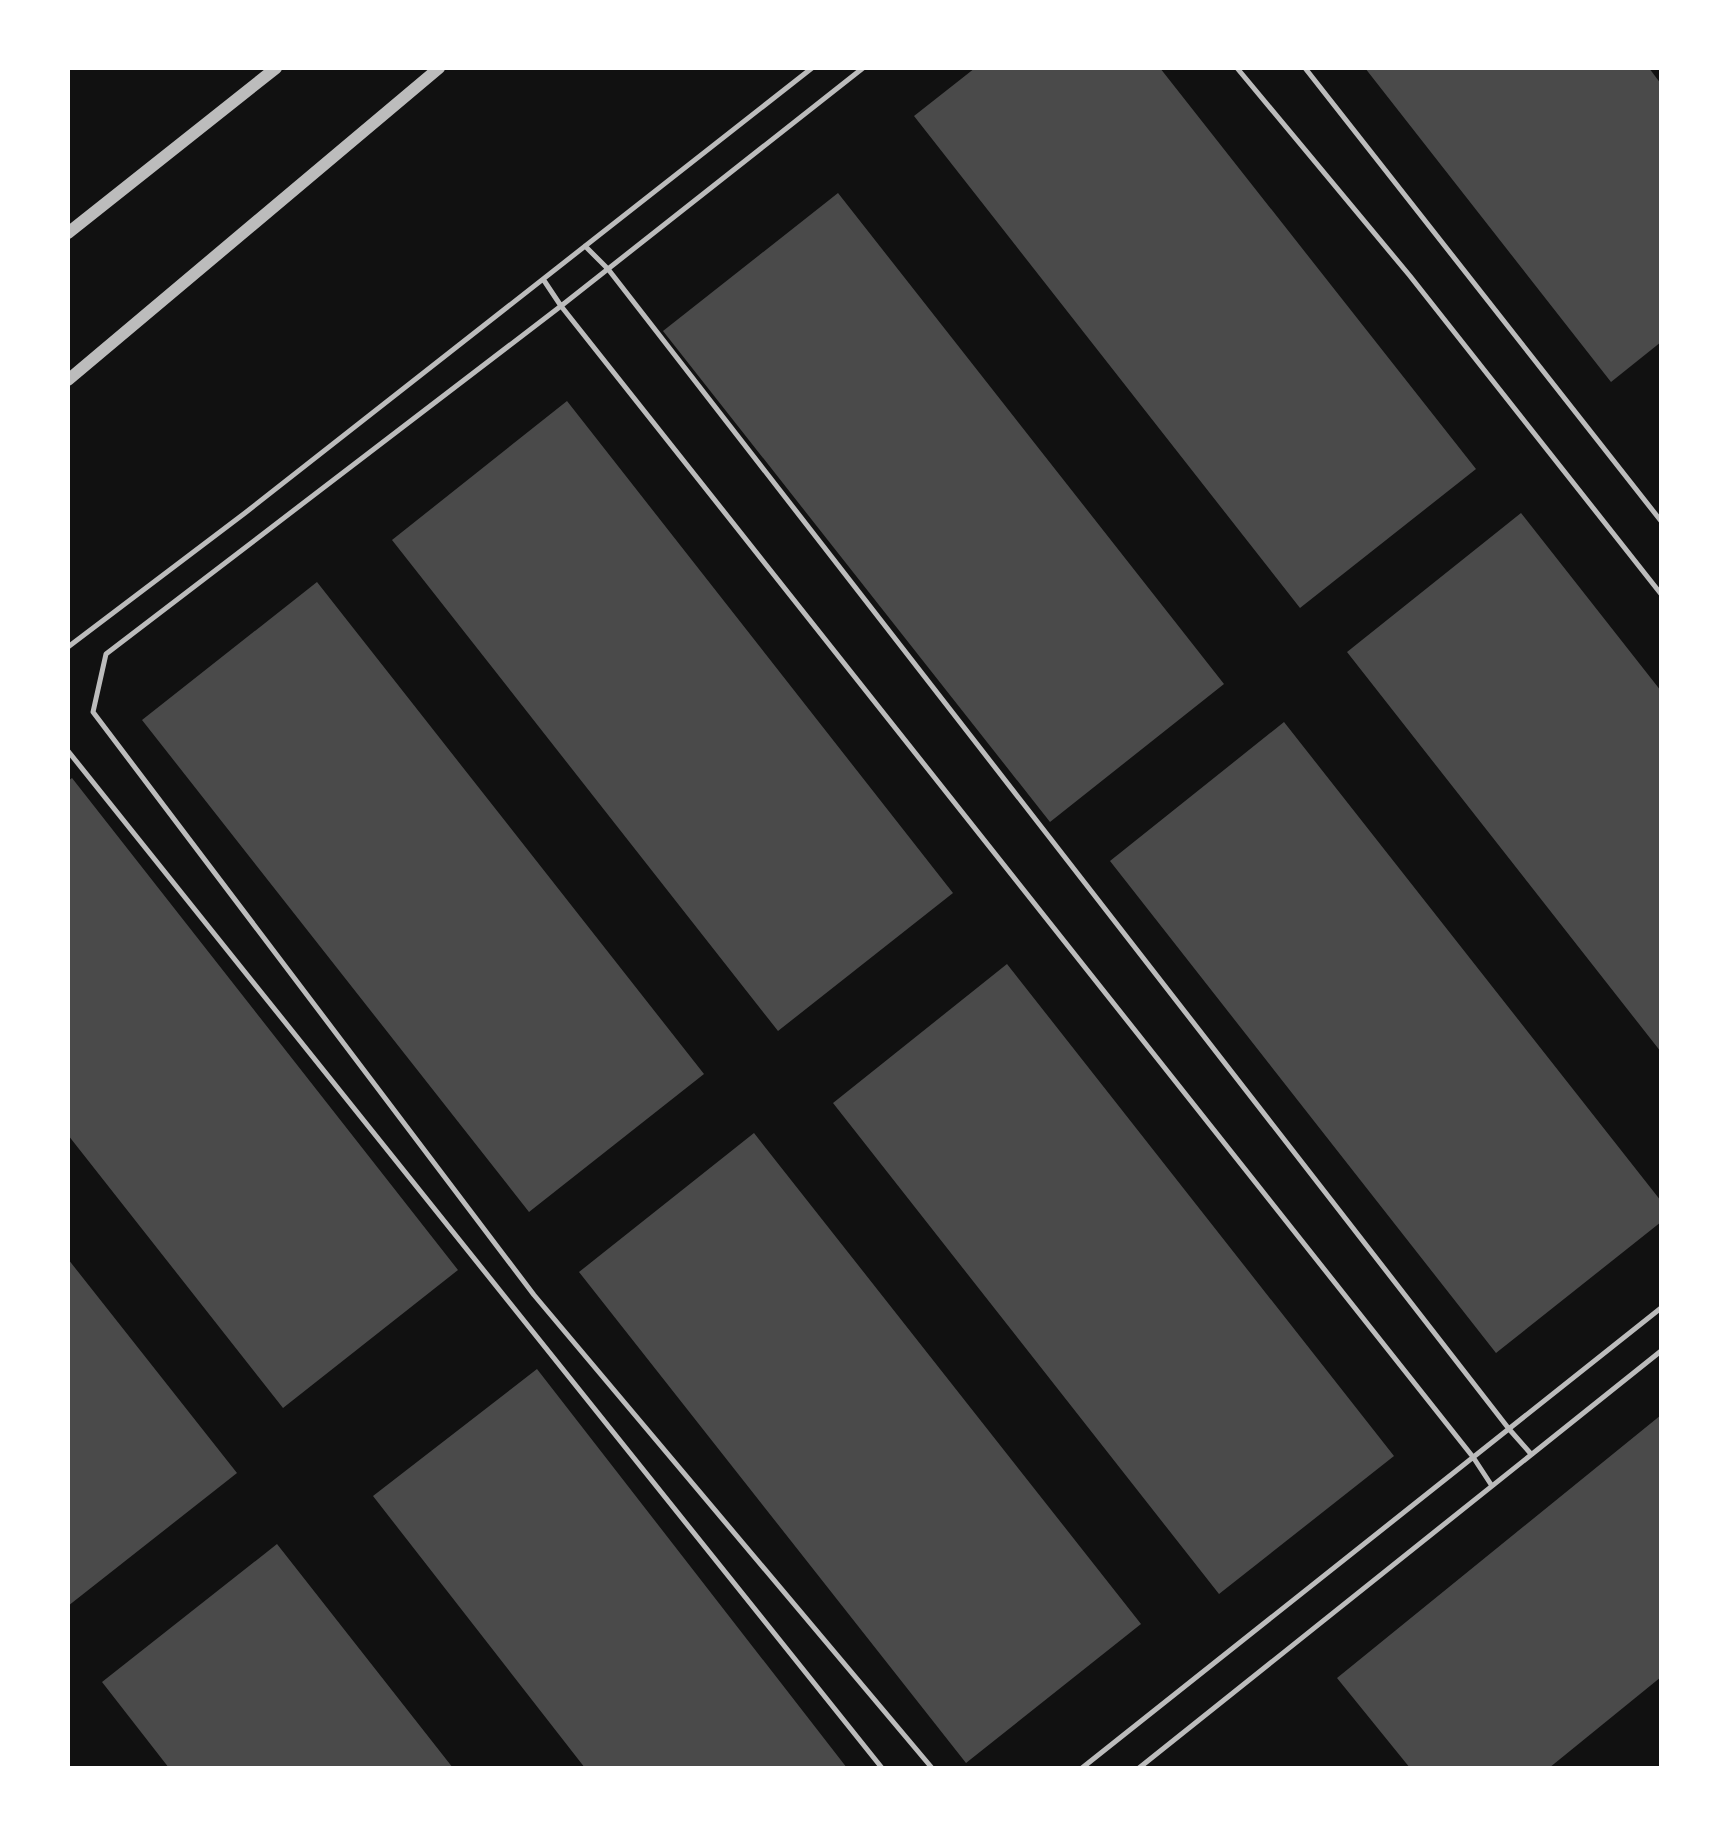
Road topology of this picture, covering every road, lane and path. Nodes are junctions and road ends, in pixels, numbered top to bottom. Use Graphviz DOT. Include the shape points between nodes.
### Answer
graph roads {
  1 [pos="276,68"];
  2 [pos="439,68"];
  3 [pos="812,68"];
  4 [pos="863,68"];
  5 [pos="1237,68"];
  6 [pos="1305,68"];
  7 [pos="68,233"];
  8 [pos="585,246"];
  9 [pos="608,270"];
  10 [pos="543,279"];
  11 [pos="561,306"];
  12 [pos="68,380"];
  13 [pos="1661,521"];
  14 [pos="1661,594"];
  15 [pos="68,647"];
  16 [pos="68,751"];
  17 [pos="1661,1308"];
  18 [pos="1661,1350"];
  19 [pos="1509,1429"];
  20 [pos="1531,1454"];
  21 [pos="1473,1457"];
  22 [pos="1492,1486"];
  23 [pos="882,1768"];
  24 [pos="932,1768"];
  25 [pos="1082,1768"];
  26 [pos="1139,1768"];
  1 -- 7 [label="street"];
  2 -- 12 [label="street"];
  3 -- 8 [label="lane"];
  4 -- 9 [label="lane"];
  5 -- 14 [label="lane" via="1410,276"];
  6 -- 13 [label="lane"];
  8 -- 9 [label="lane"];
  8 -- 10 [label="lane"];
  9 -- 11 [label="lane"];
  9 -- 19 [label="lane"];
  10 -- 11 [label="lane"];
  10 -- 15 [label="lane"];
  11 -- 21 [label="lane"];
  11 -- 24 [label="lane" via="106,653 93,712 534,1295"];
  16 -- 23 [label="lane"];
  17 -- 19 [label="lane"];
  18 -- 20 [label="lane"];
  19 -- 20 [label="lane"];
  19 -- 21 [label="lane"];
  20 -- 22 [label="lane"];
  21 -- 22 [label="lane"];
  21 -- 25 [label="lane"];
  22 -- 26 [label="lane"];
}
